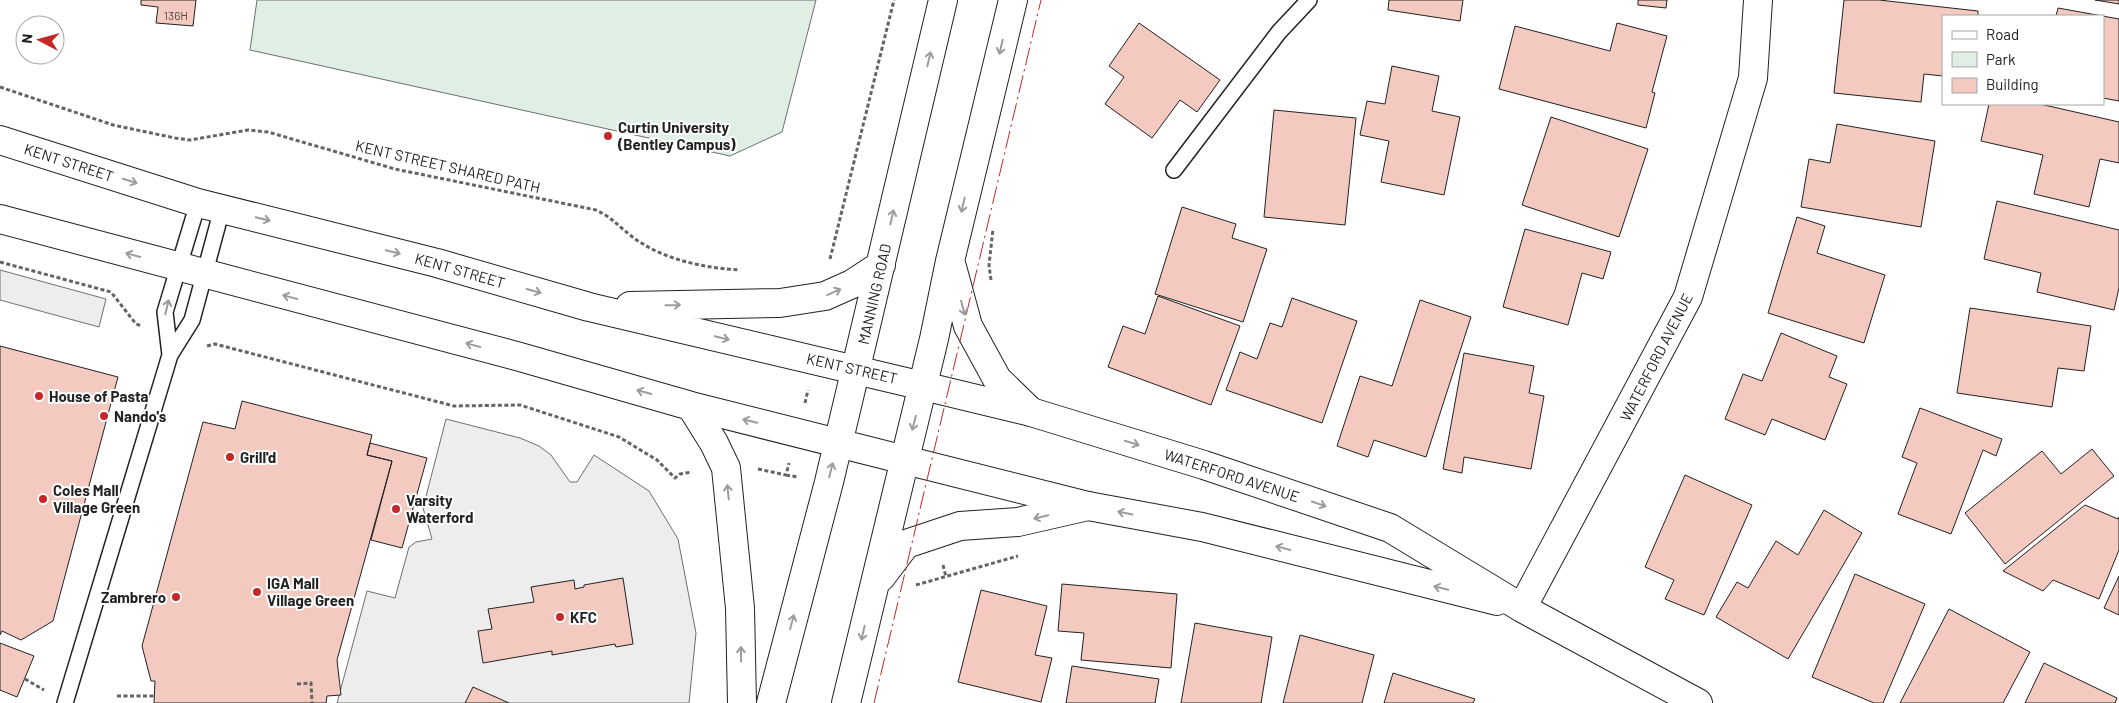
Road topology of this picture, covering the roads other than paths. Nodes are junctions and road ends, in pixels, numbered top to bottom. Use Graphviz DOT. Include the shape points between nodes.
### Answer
graph roads {
  1 [pos="943,0"];
  2 [pos="1013,0"];
  3 [pos="1309,0"];
  4 [pos="1758,0"];
  5 [pos="0,140"];
  6 [pos="1174,170"];
  7 [pos="210,206"];
  8 [pos="0,220"];
  9 [pos="950,261"];
  10 [pos="881,265"];
  11 [pos="192,271"];
  12 [pos="589,307"];
  13 [pos="174,336"];
  14 [pos="856,369"];
  15 [pos="923,386"];
  16 [pos="691,406"];
  17 [pos="1031,412"];
  18 [pos="838,443"];
  19 [pos="905,460"];
  20 [pos="1088,506"];
  21 [pos="874,586"];
  22 [pos="1522,608"];
  23 [pos="65,703"];
  24 [pos="742,703"];
  25 [pos="771,703"];
  26 [pos="846,703"];
  27 [pos="1698,703"];
  10 -- 1 [label="main road, MANNING ROAD, one-way"];
  2 -- 9 [label="main road, one-way"];
  3 -- 6 [label="lane" via="1279,32"];
  4 -- 22 [label="main road, WATERFORD AVENUE" via="1752,78 1688,297"];
  5 -- 7 [label="main road, KENT STREET, one-way"];
  7 -- 11 [label="lane"];
  7 -- 11 [label="lane"];
  7 -- 12 [label="main road, KENT STREET, one-way" via="437,263"];
  11 -- 8 [label="main road, one-way"];
  9 -- 15 [label="main road"];
  9 -- 17 [label="main road, one-way" via="968,326 997,379"];
  12 -- 10 [label="main road, one-way" via="780,303 824,296 852,284"];
  10 -- 14 [label="main road, MANNING ROAD"];
  11 -- 13 [label="lane" via="192,320"];
  13 -- 11 [label="lane, one-way" via="165,312"];
  16 -- 11 [label="main road, one-way" via="510,354"];
  12 -- 14 [label="main road, KENT STREET, one-way"];
  13 -- 23 [label="lane"];
  14 -- 15 [label="main road, KENT STREET"];
  14 -- 18 [label="main road, MANNING ROAD"];
  15 -- 17 [label="main road, WATERFORD AVENUE"];
  15 -- 19 [label="main road, one-way"];
  18 -- 16 [label="main road, one-way"];
  24 -- 16 [label="main road, one-way" via="740,608 726,468"];
  17 -- 22 [label="main road, WATERFORD AVENUE, one-way" via="1204,465 1390,528"];
  18 -- 19 [label="main road"];
  25 -- 18 [label="main road, MANNING ROAD, one-way"];
  19 -- 20 [label="main road, WATERFORD AVENUE"];
  19 -- 21 [label="main road"];
  20 -- 21 [label="main road, one-way" via="1018,522 960,526 906,544"];
  22 -- 20 [label="main road, WATERFORD AVENUE, one-way" via="1202,527"];
  21 -- 26 [label="main road, one-way"];
  22 -- 27 [label="main road, WATERFORD AVENUE"];
}
